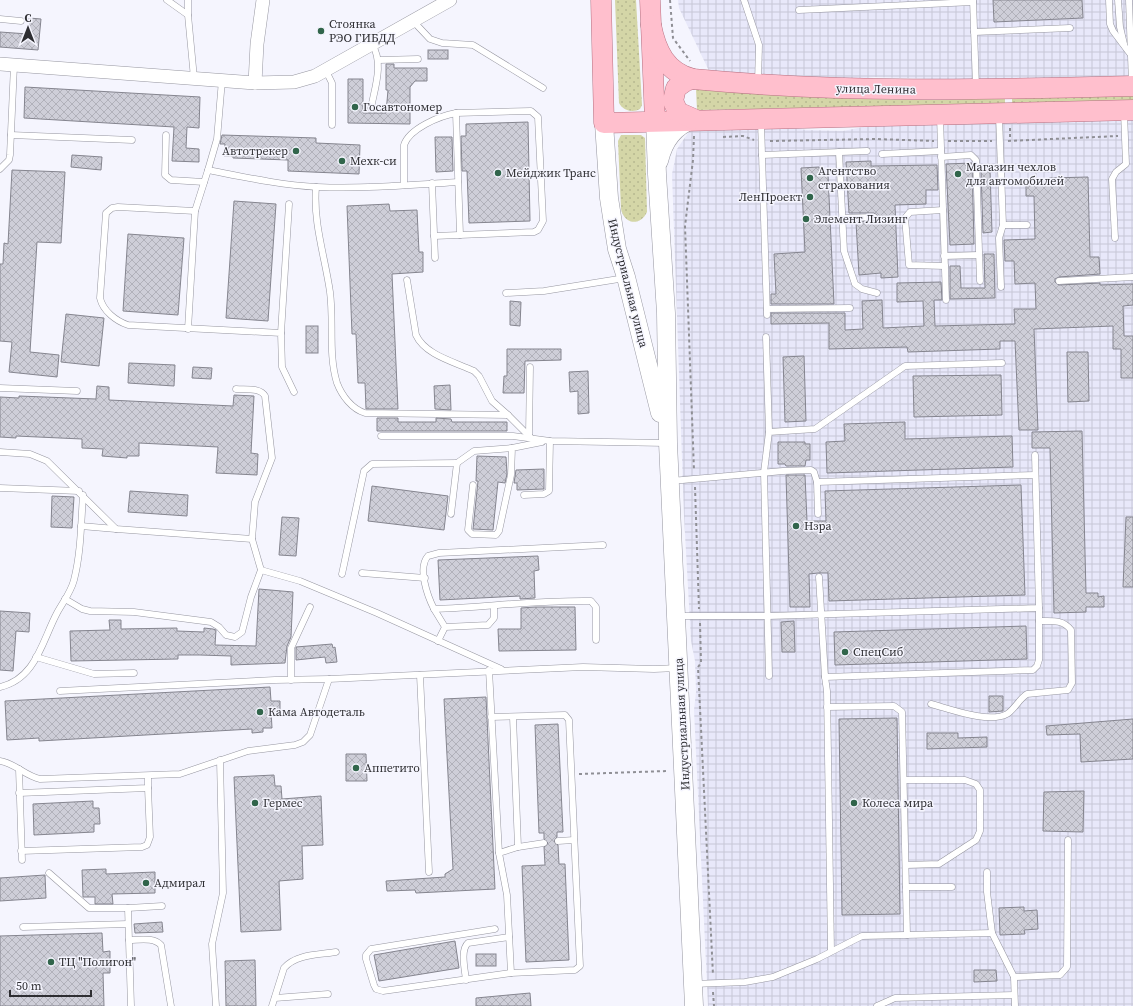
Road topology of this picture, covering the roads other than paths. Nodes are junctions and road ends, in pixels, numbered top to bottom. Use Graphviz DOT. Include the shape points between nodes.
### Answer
graph roads {
  1 [pos="167,0"];
  2 [pos="188,0"];
  3 [pos="263,0"];
  4 [pos="601,0"];
  5 [pos="650,0"];
  6 [pos="744,0"];
  7 [pos="1108,0"];
  8 [pos="1118,0"];
  9 [pos="1129,0"];
  10 [pos="973,1"];
  11 [pos="443,2"];
  12 [pos="799,10"];
  13 [pos="188,14"];
  14 [pos="0,19"];
  15 [pos="22,21"];
  16 [pos="413,21"];
  17 [pos="651,25"];
  18 [pos="1070,28"];
  19 [pos="974,32"];
  20 [pos="372,44"];
  21 [pos="1124,46"];
  22 [pos="1132,55"];
  23 [pos="418,59"];
  24 [pos="379,60"];
  25 [pos="0,64"];
  26 [pos="14,65"];
  27 [pos="326,71"];
  28 [pos="194,78"];
  29 [pos="222,80"];
  30 [pos="693,80"];
  31 [pos="255,82"];
  32 [pos="758,84"];
  33 [pos="1133,86"];
  34 [pos="543,88"];
  35 [pos="976,90"];
  36 [pos="371,108"];
  37 [pos="1128,110"];
  38 [pos="456,113"];
  39 [pos="940,115"];
  40 [pos="999,115"];
  41 [pos="761,118"];
  42 [pos="655,120"];
  43 [pos="604,123"];
  44 [pos="332,125"];
  45 [pos="696,131"];
  46 [pos="11,134"];
  47 [pos="166,135"];
  48 [pos="132,140"];
  49 [pos="867,151"];
  50 [pos="839,152"];
  51 [pos="882,154"];
  52 [pos="941,154"];
  53 [pos="762,155"];
  54 [pos="1133,163"];
  55 [pos="1126,164"];
  56 [pos="0,169"];
  57 [pos="208,170"];
  58 [pos="656,174"];
  59 [pos="204,182"];
  60 [pos="458,182"];
  61 [pos="432,184"];
  62 [pos="404,185"];
  63 [pos="316,187"];
  64 [pos="289,204"];
  65 [pos="943,210"];
  66 [pos="195,211"];
  67 [pos="874,217"];
  68 [pos="842,218"];
  69 [pos="1027,224"];
  70 [pos="1003,225"];
  71 [pos="460,235"];
  72 [pos="434,236"];
  73 [pos="1115,238"];
  74 [pos="979,255"];
  75 [pos="944,256"];
  76 [pos="435,258"];
  77 [pos="945,266"];
  78 [pos="626,277"];
  79 [pos="1133,277"];
  80 [pos="407,280"];
  81 [pos="980,281"];
  82 [pos="1059,281"];
  83 [pos="1001,287"];
  84 [pos="506,293"];
  85 [pos="877,293"];
  86 [pos="946,300"];
  87 [pos="850,308"];
  88 [pos="188,329"];
  89 [pos="281,333"];
  90 [pos="766,337"];
  91 [pos="1002,363"];
  92 [pos="530,366"];
  93 [pos="0,388"];
  94 [pos="236,389"];
  95 [pos="77,391"];
  96 [pos="294,392"];
  97 [pos="508,415"];
  98 [pos="769,432"];
  99 [pos="381,436"];
  100 [pos="530,437"];
  101 [pos="550,441"];
  102 [pos="668,443"];
  103 [pos="512,448"];
  104 [pos="0,452"];
  105 [pos="1035,455"];
  106 [pos="457,463"];
  107 [pos="764,472"];
  108 [pos="1035,475"];
  109 [pos="669,481"];
  110 [pos="817,482"];
  111 [pos="473,485"];
  112 [pos="0,488"];
  113 [pos="81,493"];
  114 [pos="524,495"];
  115 [pos="451,514"];
  116 [pos="818,514"];
  117 [pos="81,526"];
  118 [pos="116,529"];
  119 [pos="252,539"];
  120 [pos="603,545"];
  121 [pos="261,570"];
  122 [pos="342,574"];
  123 [pos="362,574"];
  124 [pos="819,577"];
  125 [pos="424,578"];
  126 [pos="65,599"];
  127 [pos="310,607"];
  128 [pos="494,607"];
  129 [pos="1039,608"];
  130 [pos="434,609"];
  131 [pos="820,615"];
  132 [pos="676,616"];
  133 [pos="768,616"];
  134 [pos="1039,621"];
  135 [pos="444,627"];
  136 [pos="596,640"];
  137 [pos="438,641"];
  138 [pos="36,657"];
  139 [pos="679,668"];
  140 [pos="489,670"];
  141 [pos="502,670"];
  142 [pos="134,673"];
  143 [pos="420,675"];
  144 [pos="770,676"];
  145 [pos="825,677"];
  146 [pos="329,679"];
  147 [pos="291,680"];
  148 [pos="0,687"];
  149 [pos="60,691"];
  150 [pos="931,704"];
  151 [pos="827,707"];
  152 [pos="491,717"];
  153 [pos="512,717"];
  154 [pos="220,760"];
  155 [pos="0,761"];
  156 [pos="19,769"];
  157 [pos="148,776"];
  158 [pos="904,780"];
  159 [pos="148,788"];
  160 [pos="19,793"];
  161 [pos="574,840"];
  162 [pos="1068,840"];
  163 [pos="558,841"];
  164 [pos="544,843"];
  165 [pos="518,847"];
  166 [pos="21,851"];
  167 [pos="499,853"];
  168 [pos="22,860"];
  169 [pos="906,864"];
  170 [pos="429,872"];
  171 [pos="987,872"];
  172 [pos="49,873"];
  173 [pos="906,887"];
  174 [pos="952,887"];
  175 [pos="162,906"];
  176 [pos="128,908"];
  177 [pos="128,924"];
  178 [pos="23,927"];
  179 [pos="495,929"];
  180 [pos="992,933"];
  181 [pos="907,935"];
  182 [pos="509,937"];
  183 [pos="129,940"];
  184 [pos="831,951"];
  185 [pos="336,952"];
  186 [pos="511,973"];
  187 [pos="1014,977"];
  188 [pos="466,980"];
  189 [pos="693,984"];
  190 [pos="328,994"];
  191 [pos="1014,995"];
  192 [pos="275,998"];
  193 [pos="131,1006"];
  194 [pos="171,1006"];
  195 [pos="216,1006"];
  196 [pos="272,1006"];
  197 [pos="694,1006"];
  198 [pos="877,1006"];
  199 [pos="1015,1006"];
  1 -- 13 [label="lane"];
  2 -- 13 [label="lane"];
  3 -- 31 [label="street"];
  4 -- 43 [label="main road, Индустриальная улица"];
  5 -- 17 [label="main road, Индустриальная улица"];
  6 -- 32 [label="lane" via="759,45"];
  7 -- 21 [label="lane" via="1110,24"];
  8 -- 21 [label="lane"];
  9 -- 22 [label="lane"];
  10 -- 12 [label="lane"];
  10 -- 19 [label="lane"];
  11 -- 16 [label="street"];
  13 -- 28 [label="lane"];
  14 -- 15 [label="lane"];
  16 -- 20 [label="street"];
  16 -- 34 [label="lane" via="430,39 442,43 473,45"];
  17 -- 30 [label="main road, улица Ленина" via="656,45 667,64 676,73"];
  17 -- 42 [label="main road, Индустриальная улица"];
  18 -- 19 [label="lane"];
  19 -- 35 [label="lane"];
  20 -- 24 [label="lane"];
  20 -- 27 [label="street"];
  21 -- 22 [label="lane"];
  22 -- 33 [label="lane"];
  23 -- 24 [label="lane"];
  24 -- 36 [label="lane"];
  25 -- 26 [label="street"];
  26 -- 28 [label="street"];
  26 -- 46 [label="lane"];
  27 -- 31 [label="street" via="294,82"];
  27 -- 44 [label="lane" via="332,83"];
  28 -- 29 [label="street"];
  29 -- 31 [label="street"];
  29 -- 57 [label="lane" via="218,139"];
  30 -- 32 [label="main road, улица Ленина"];
  30 -- 45 [label="main road" via="686,81 676,88 673,100 678,112"];
  32 -- 35 [label="main road, улица Ленина"];
  33 -- 35 [label="main road, улица Ленина"];
  37 -- 40 [label="main road"];
  37 -- 55 [label="lane" via="1124,136"];
  38 -- 60 [label="lane"];
  38 -- 62 [label="lane" via="445,115 410,133 404,145"];
  38 -- 71 [label="lane" via="531,111 538,116 543,222 534,232"];
  39 -- 40 [label="main road"];
  39 -- 41 [label="main road"];
  39 -- 52 [label="lane"];
  40 -- 70 [label="lane"];
  41 -- 45 [label="main road"];
  41 -- 53 [label="lane"];
  42 -- 43 [label="main road"];
  42 -- 45 [label="main road"];
  42 -- 58 [label="main road, Индустриальная улица"];
  43 -- 78 [label="main road, Индустриальная улица" via="609,198 617,249"];
  45 -- 58 [label="main road" via="678,126 668,137"];
  46 -- 48 [label="lane"];
  46 -- 56 [label="lane" via="10,157"];
  47 -- 59 [label="lane" via="165,175 171,180"];
  49 -- 50 [label="lane"];
  50 -- 53 [label="lane"];
  50 -- 68 [label="lane"];
  51 -- 52 [label="lane"];
  52 -- 65 [label="lane"];
  52 -- 74 [label="lane" via="971,155 976,160"];
  53 -- 87 [label="lane" via="767,312"];
  54 -- 55 [label="lane"];
  55 -- 73 [label="lane" via="1112,179"];
  57 -- 59 [label="lane"];
  57 -- 63 [label="lane"];
  58 -- 102 [label="main road, Индустриальная улица" via="666,313"];
  59 -- 66 [label="lane"];
  60 -- 61 [label="lane"];
  60 -- 71 [label="lane"];
  61 -- 62 [label="lane"];
  61 -- 72 [label="lane"];
  62 -- 63 [label="lane"];
  63 -- 97 [label="lane" via="315,211 330,292 334,372 341,392 353,407 365,413"];
  64 -- 89 [label="lane"];
  65 -- 75 [label="lane"];
  65 -- 77 [label="lane" via="910,212 905,218 909,265"];
  66 -- 88 [label="lane"];
  66 -- 88 [label="lane" via="118,206 106,213 100,298 105,310 122,323"];
  67 -- 68 [label="lane"];
  68 -- 85 [label="lane" via="844,251 855,284"];
  69 -- 70 [label="lane"];
  70 -- 83 [label="lane" via="999,238"];
  71 -- 72 [label="lane"];
  72 -- 76 [label="lane"];
  74 -- 75 [label="lane"];
  74 -- 81 [label="lane"];
  75 -- 77 [label="lane"];
  77 -- 86 [label="lane"];
  78 -- 84 [label="lane" via="544,291"];
  78 -- 102 [label="main road, Индустриальная улица"];
  79 -- 82 [label="lane"];
  80 -- 97 [label="lane" via="418,340 428,350 474,371 492,401"];
  88 -- 89 [label="lane"];
  89 -- 96 [label="lane" via="282,367"];
  90 -- 98 [label="lane"];
  91 -- 98 [label="lane" via="905,366 815,429"];
  92 -- 100 [label="lane"];
  93 -- 95 [label="lane"];
  94 -- 119 [label="lane" via="258,390 265,396 272,452 255,502"];
  97 -- 100 [label="lane"];
  98 -- 107 [label="lane"];
  99 -- 100 [label="lane"];
  100 -- 101 [label="lane"];
  101 -- 102 [label="lane"];
  101 -- 103 [label="lane"];
  101 -- 114 [label="lane" via="549,491 544,494"];
  102 -- 109 [label="main road, Индустриальная улица"];
  103 -- 106 [label="lane" via="474,451"];
  103 -- 111 [label="lane" via="510,481 496,535 472,534 468,530"];
  104 -- 113 [label="lane" via="30,454 47,461"];
  105 -- 108 [label="lane"];
  106 -- 115 [label="lane"];
  106 -- 122 [label="lane" via="372,464 367,467 364,471"];
  107 -- 109 [label="lane"];
  107 -- 110 [label="lane" via="811,470"];
  107 -- 133 [label="lane"];
  108 -- 110 [label="lane"];
  108 -- 129 [label="lane"];
  109 -- 132 [label="main road, Индустриальная улица"];
  110 -- 116 [label="lane"];
  112 -- 113 [label="lane"];
  113 -- 117 [label="lane"];
  113 -- 118 [label="lane"];
  117 -- 118 [label="lane"];
  117 -- 126 [label="lane" via="75,579"];
  118 -- 119 [label="lane"];
  119 -- 121 [label="lane"];
  120 -- 125 [label="lane" via="434,554 428,556 424,563"];
  121 -- 126 [label="lane" via="242,632 236,637 226,635 220,627 211,622 134,612 90,611"];
  121 -- 137 [label="lane" via="300,581"];
  123 -- 125 [label="lane"];
  124 -- 131 [label="lane"];
  125 -- 130 [label="lane" via="428,598"];
  126 -- 138 [label="lane"];
  127 -- 147 [label="lane" via="291,648"];
  128 -- 130 [label="lane"];
  128 -- 135 [label="lane" via="494,618 488,625"];
  128 -- 136 [label="lane" via="522,602 591,601 596,607"];
  129 -- 131 [label="lane"];
  129 -- 134 [label="lane"];
  130 -- 135 [label="lane"];
  131 -- 133 [label="lane"];
  131 -- 145 [label="lane"];
  132 -- 133 [label="lane"];
  132 -- 139 [label="main road, Индустриальная улица"];
  133 -- 144 [label="lane"];
  134 -- 145 [label="lane" via="1039,660 1033,670"];
  134 -- 150 [label="lane" via="1061,622 1071,630 1072,683 1068,690 1027,694 1009,712 1000,716 977,716"];
  135 -- 137 [label="lane"];
  137 -- 141 [label="lane"];
  138 -- 142 [label="lane" via="94,674"];
  138 -- 148 [label="lane" via="20,679"];
  139 -- 141 [label="lane" via="582,667"];
  139 -- 189 [label="main road, Индустриальная улица"];
  140 -- 141 [label="lane"];
  140 -- 143 [label="lane"];
  140 -- 152 [label="lane"];
  143 -- 146 [label="lane"];
  143 -- 170 [label="lane"];
  145 -- 151 [label="lane"];
  146 -- 147 [label="lane"];
  146 -- 154 [label="lane" via="310,735 303,742 286,747 255,749"];
  147 -- 149 [label="lane"];
  151 -- 158 [label="lane" via="899,708 903,718"];
  151 -- 184 [label="lane"];
  152 -- 153 [label="lane"];
  152 -- 167 [label="lane"];
  153 -- 161 [label="lane" via="568,717"];
  153 -- 165 [label="lane"];
  154 -- 157 [label="lane" via="180,774"];
  154 -- 195 [label="lane" via="223,893 212,944"];
  155 -- 156 [label="lane"];
  156 -- 157 [label="lane" via="40,779"];
  156 -- 160 [label="lane"];
  157 -- 159 [label="lane"];
  158 -- 169 [label="lane"];
  158 -- 169 [label="lane" via="972,781 980,790 980,831 976,840 939,864"];
  159 -- 160 [label="lane"];
  159 -- 166 [label="lane" via="150,837 147,845"];
  160 -- 166 [label="lane"];
  161 -- 163 [label="lane"];
  161 -- 186 [label="lane" via="580,966 575,970"];
  162 -- 187 [label="lane" via="1067,967 1060,975"];
  164 -- 165 [label="lane"];
  165 -- 167 [label="lane"];
  166 -- 168 [label="lane"];
  167 -- 182 [label="lane" via="507,895"];
  169 -- 173 [label="lane"];
  171 -- 180 [label="lane" via="986,892"];
  172 -- 176 [label="lane" via="89,908"];
  173 -- 174 [label="lane"];
  173 -- 181 [label="lane"];
  175 -- 176 [label="lane"];
  176 -- 177 [label="lane"];
  177 -- 178 [label="lane"];
  177 -- 183 [label="lane"];
  179 -- 188 [label="lane" via="375,948 366,955 374,985 383,991"];
  180 -- 181 [label="lane"];
  180 -- 187 [label="lane"];
  181 -- 184 [label="lane" via="862,936"];
  182 -- 186 [label="lane"];
  182 -- 188 [label="lane" via="465,945"];
  183 -- 193 [label="lane"];
  183 -- 194 [label="lane" via="150,939 162,945"];
  184 -- 189 [label="lane" via="803,966 773,977 745,982"];
  185 -- 192 [label="lane" via="302,957 287,964"];
  186 -- 188 [label="lane"];
  187 -- 191 [label="lane"];
  189 -- 197 [label="main road, Индустриальная улица"];
  190 -- 192 [label="lane"];
  191 -- 198 [label="lane" via="894,998"];
  191 -- 199 [label="lane"];
  192 -- 196 [label="lane"];
}
